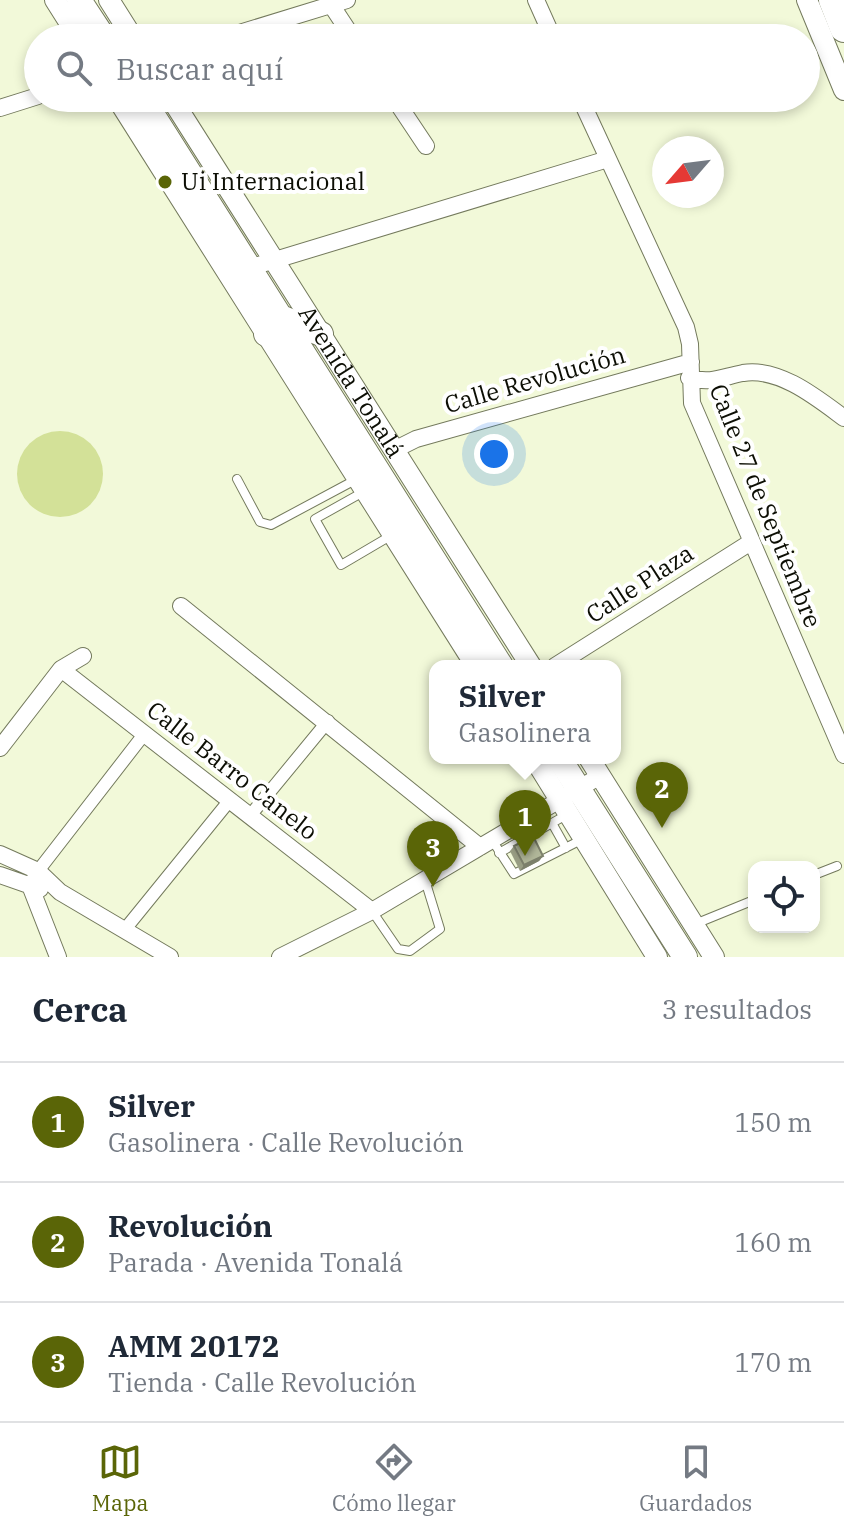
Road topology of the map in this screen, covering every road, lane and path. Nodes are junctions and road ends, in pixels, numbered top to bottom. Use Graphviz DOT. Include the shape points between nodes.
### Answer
graph roads {
  1 [pos="55,0"];
  2 [pos="79,0"];
  3 [pos="109,0"];
  4 [pos="536,0"];
  5 [pos="807,0"];
  6 [pos="833,0"];
  7 [pos="335,2"];
  8 [pos="70,24"];
  9 [pos="95,24"];
  10 [pos="124,24"];
  11 [pos="267,24"];
  12 [pos="346,24"];
  13 [pos="547,24"];
  14 [pos="817,24"];
  15 [pos="844,28"];
  16 [pos="820,32"];
  17 [pos="844,90"];
  18 [pos="24,100"];
  19 [pos="0,108"];
  20 [pos="127,112"];
  21 [pos="150,112"];
  22 [pos="180,112"];
  23 [pos="403,112"];
  24 [pos="586,112"];
  25 [pos="426,146"];
  26 [pos="608,159"];
  27 [pos="273,258"];
  28 [pos="239,271"];
  29 [pos="274,325"];
  30 [pos="321,334"];
  31 [pos="690,370"];
  32 [pos="844,418"];
  33 [pos="394,450"];
  34 [pos="237,479"];
  35 [pos="362,485"];
  36 [pos="393,535"];
  37 [pos="751,542"];
  38 [pos="181,606"];
  39 [pos="83,656"];
  40 [pos="472,660"];
  41 [pos="497,660"];
  42 [pos="527,660"];
  43 [pos="564,660"];
  44 [pos="61,669"];
  45 [pos="328,721"];
  46 [pos="840,731"];
  47 [pos="145,733"];
  48 [pos="0,748"];
  49 [pos="844,755"];
  50 [pos="538,764"];
  51 [pos="560,764"];
  52 [pos="593,764"];
  53 [pos="600,776"];
  54 [pos="230,800"];
  55 [pos="565,806"];
  56 [pos="249,817"];
  57 [pos="575,843"];
  58 [pos="490,847"];
  59 [pos="0,854"];
  60 [pos="837,866"];
  61 [pos="38,871"];
  62 [pos="820,873"];
  63 [pos="0,875"];
  64 [pos="425,880"];
  65 [pos="31,888"];
  66 [pos="60,892"];
  67 [pos="748,902"];
  68 [pos="372,911"];
  69 [pos="694,924"];
  70 [pos="126,928"];
  71 [pos="58,957"];
  72 [pos="170,957"];
  73 [pos="280,957"];
  74 [pos="657,957"];
  75 [pos="685,957"];
  76 [pos="714,957"];
  1 -- 8 [label="street"];
  2 -- 9 [label="main road"];
  3 -- 10 [label="street"];
  4 -- 13 [label="street"];
  5 -- 14 [label="street"];
  6 -- 15 [label="highway"];
  7 -- 11 [label="street"];
  7 -- 12 [label="street"];
  16 -- 17 [label="street"];
  18 -- 19 [label="street"];
  20 -- 28 [label="street, Avenida Tonalá"];
  21 -- 28 [label="main road, Avenida Tonalá"];
  22 -- 27 [label="street, Avenida Tonalá"];
  23 -- 25 [label="street"];
  24 -- 26 [label="street, Calle 27 de Septiembre"];
  26 -- 27 [label="street"];
  26 -- 31 [label="street, Calle 27 de Septiembre" via="686,327"];
  27 -- 28 [label="street"];
  27 -- 30 [label="street, Avenida Tonalá"];
  28 -- 29 [label="main road, Avenida Tonalá"];
  29 -- 30 [label="main road"];
  29 -- 35 [label="street, Avenida Tonalá"];
  29 -- 41 [label="main road, Avenida Tonalá" via="301,350"];
  30 -- 33 [label="street, Avenida Tonalá"];
  31 -- 32 [label="street, Calle Revolución" via="707,383 742,373 775,376"];
  31 -- 33 [label="street, Calle Revolución" via="416,439"];
  31 -- 37 [label="street, Calle 27 de Septiembre" via="692,403"];
  33 -- 42 [label="street, Avenida Tonalá"];
  34 -- 35 [label="lane" via="260,522 271,525"];
  35 -- 36 [label="street, Avenida Tonalá"];
  35 -- 36 [label="lane" via="315,519 341,565"];
  36 -- 40 [label="street, Avenida Tonalá"];
  37 -- 43 [label="street, Calle Plaza"];
  37 -- 46 [label="street, Calle 27 de Septiembre"];
  38 -- 45 [label="street"];
  39 -- 44 [label="street"];
  44 -- 47 [label="street, Calle Barro Canelo"];
  44 -- 48 [label="street"];
  45 -- 56 [label="street"];
  45 -- 58 [label="street"];
  46 -- 49 [label="street, Calle 27 de Septiembre"];
  47 -- 54 [label="street, Calle Barro Canelo"];
  47 -- 61 [label="street"];
  50 -- 55 [label="street"];
  51 -- 55 [label="main road"];
  52 -- 53 [label="street"];
  53 -- 55 [label="street"];
  53 -- 69 [label="street"];
  54 -- 56 [label="street, Calle Barro Canelo"];
  54 -- 70 [label="street"];
  55 -- 57 [label="street"];
  55 -- 58 [label="street"];
  55 -- 58 [label="lane"];
  55 -- 75 [label="main road"];
  56 -- 68 [label="street, Calle Barro Canelo"];
  57 -- 58 [label="lane" via="521,874 509,871"];
  57 -- 74 [label="street"];
  58 -- 64 [label="street"];
  59 -- 61 [label="street"];
  60 -- 62 [label="lane"];
  61 -- 65 [label="street"];
  61 -- 66 [label="street"];
  63 -- 65 [label="street"];
  64 -- 68 [label="street"];
  64 -- 68 [label="lane" via="440,929 410,951 398,949"];
  65 -- 66 [label="street"];
  65 -- 71 [label="street"];
  66 -- 70 [label="street"];
  67 -- 69 [label="lane"];
  68 -- 73 [label="street"];
  69 -- 76 [label="street"];
  70 -- 72 [label="street"];
}
